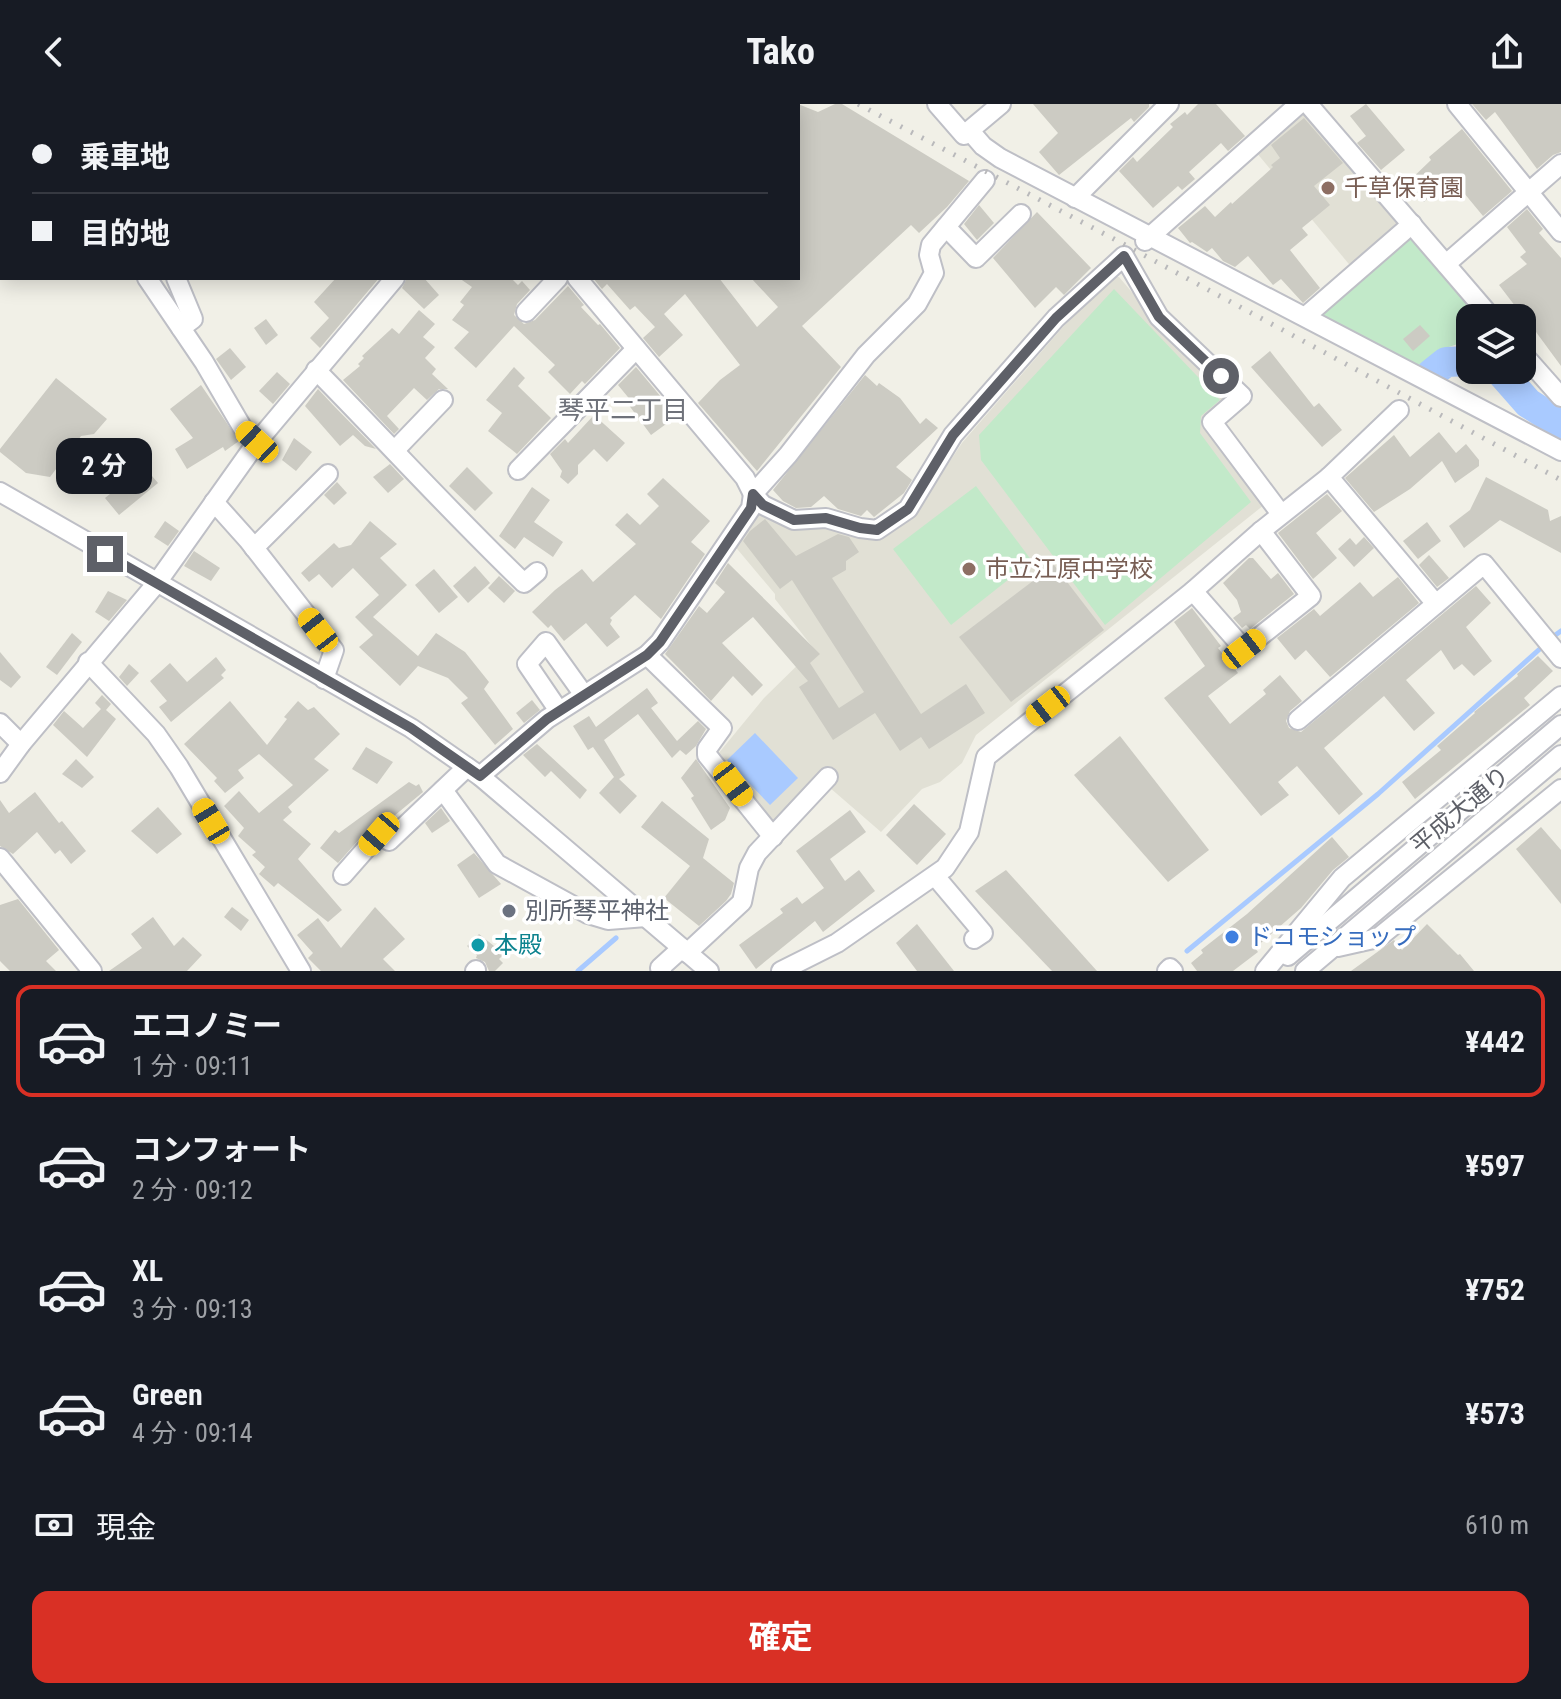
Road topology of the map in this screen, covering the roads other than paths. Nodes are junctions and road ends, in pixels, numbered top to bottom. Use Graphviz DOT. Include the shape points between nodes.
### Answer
graph roads {
  1 [pos="937,104"];
  2 [pos="1001,104"];
  3 [pos="1169,104"];
  4 [pos="1299,104"];
  5 [pos="1308,104"];
  6 [pos="1457,104"];
  7 [pos="970,131"];
  8 [pos="1561,164"];
  9 [pos="985,180"];
  10 [pos="1529,193"];
  11 [pos="1075,198"];
  12 [pos="1021,214"];
  13 [pos="1412,224"];
  14 [pos="946,227"];
  15 [pos="1561,232"];
  16 [pos="1147,239"];
  17 [pos="1446,264"];
  18 [pos="148,280"];
  19 [pos="177,280"];
  20 [pos="393,280"];
  21 [pos="556,280"];
  22 [pos="579,280"];
  23 [pos="1480,304"];
  24 [pos="526,312"];
  25 [pos="1306,316"];
  26 [pos="181,328"];
  27 [pos="636,349"];
  28 [pos="1536,369"];
  29 [pos="316,370"];
  30 [pos="1561,397"];
  31 [pos="443,400"];
  32 [pos="1399,410"];
  33 [pos="257,442"];
  34 [pos="395,450"];
  35 [pos="1561,451"];
  36 [pos="518,470"];
  37 [pos="328,474"];
  38 [pos="1329,477"];
  39 [pos="0,492"];
  40 [pos="753,494"];
  41 [pos="214,502"];
  42 [pos="1281,514"];
  43 [pos="1261,531"];
  44 [pos="254,548"];
  45 [pos="537,572"];
  46 [pos="156,584"];
  47 [pos="1193,591"];
  48 [pos="1436,604"];
  49 [pos="647,655"];
  50 [pos="1561,658"];
  51 [pos="88,662"];
  52 [pos="324,679"];
  53 [pos="584,695"];
  54 [pos="1561,696"];
  55 [pos="559,711"];
  56 [pos="1298,720"];
  57 [pos="0,723"];
  58 [pos="1561,725"];
  59 [pos="21,744"];
  60 [pos="1561,755"];
  61 [pos="474,772"];
  62 [pos="0,773"];
  63 [pos="828,777"];
  64 [pos="1561,789"];
  65 [pos="443,790"];
  66 [pos="773,837"];
  67 [pos="0,858"];
  68 [pos="343,875"];
  69 [pos="935,876"];
  70 [pos="646,917"];
  71 [pos="974,939"];
  72 [pos="1332,948"];
  73 [pos="685,950"];
  74 [pos="92,971"];
  75 [pos="301,971"];
  76 [pos="662,971"];
  77 [pos="709,971"];
  78 [pos="781,971"];
  79 [pos="1167,971"];
  80 [pos="1173,971"];
  81 [pos="1265,971"];
  82 [pos="1271,971"];
  83 [pos="1305,971"];
  1 -- 7 [label="street" via="964,135"];
  2 -- 7 [label="street"];
  3 -- 11 [label="street"];
  4 -- 16 [label="street"];
  5 -- 13 [label="street"];
  6 -- 10 [label="street"];
  7 -- 11 [label="street" via="1000,158"];
  8 -- 10 [label="street"];
  9 -- 14 [label="street"];
  10 -- 15 [label="street"];
  10 -- 17 [label="street"];
  11 -- 16 [label="street"];
  12 -- 14 [label="street" via="976,258"];
  13 -- 17 [label="street"];
  13 -- 25 [label="street"];
  14 -- 40 [label="street" via="931,245 934,273 917,304 866,355"];
  16 -- 25 [label="street"];
  17 -- 23 [label="street"];
  18 -- 26 [label="street"];
  19 -- 26 [label="street" via="193,319"];
  20 -- 29 [label="street"];
  21 -- 24 [label="street"];
  22 -- 27 [label="street"];
  25 -- 35 [label="street"];
  26 -- 33 [label="street" via="242,427"];
  27 -- 36 [label="street"];
  27 -- 40 [label="street"];
  28 -- 30 [label="street"];
  29 -- 33 [label="street"];
  29 -- 34 [label="street"];
  31 -- 34 [label="street"];
  32 -- 38 [label="street" via="1354,443"];
  33 -- 41 [label="street"];
  34 -- 45 [label="street" via="451,514 524,583"];
  37 -- 44 [label="street"];
  38 -- 42 [label="street" via="1305,485"];
  38 -- 48 [label="street"];
  39 -- 46 [label="street"];
  40 -- 42 [label="street" via="794,520 826,518 877,530 908,509 953,435 1056,318 1124,256 1159,317 1242,396 1212,422"];
  40 -- 49 [label="street" via="751,508"];
  41 -- 44 [label="street"];
  41 -- 46 [label="street"];
  42 -- 43 [label="street"];
  43 -- 47 [label="street"];
  43 -- 47 [label="street" via="1311,596 1244,649"];
  44 -- 52 [label="street" via="334,650"];
  46 -- 51 [label="street"];
  46 -- 52 [label="street"];
  47 -- 69 [label="street" via="986,757 969,832"];
  48 -- 50 [label="street" via="1484,564"];
  48 -- 56 [label="street"];
  49 -- 53 [label="street"];
  49 -- 66 [label="street" via="722,728 707,755"];
  51 -- 59 [label="street"];
  51 -- 75 [label="street" via="156,734 179,767"];
  52 -- 61 [label="street" via="411,728"];
  53 -- 55 [label="street"];
  53 -- 55 [label="street" via="546,642 527,664"];
  54 -- 81 [label="street" via="1342,878"];
  55 -- 61 [label="street"];
  57 -- 59 [label="street"];
  58 -- 82 [label="street, 平成大通り"];
  59 -- 62 [label="street"];
  60 -- 72 [label="street, 平成大通り"];
  61 -- 65 [label="street"];
  61 -- 70 [label="street"];
  63 -- 66 [label="street"];
  64 -- 72 [label="street" via="1378,938"];
  65 -- 68 [label="street" via="389,841 379,834"];
  65 -- 70 [label="street" via="497,864 588,914 608,920"];
  66 -- 73 [label="street" via="749,868 742,902"];
  67 -- 74 [label="street"];
  69 -- 71 [label="street" via="983,933"];
  69 -- 78 [label="street" via="837,943"];
  70 -- 73 [label="street"];
  72 -- 83 [label="street, 平成大通り"];
  73 -- 76 [label="street"];
  73 -- 77 [label="street"];
  79 -- 80 [label="street"];
}
